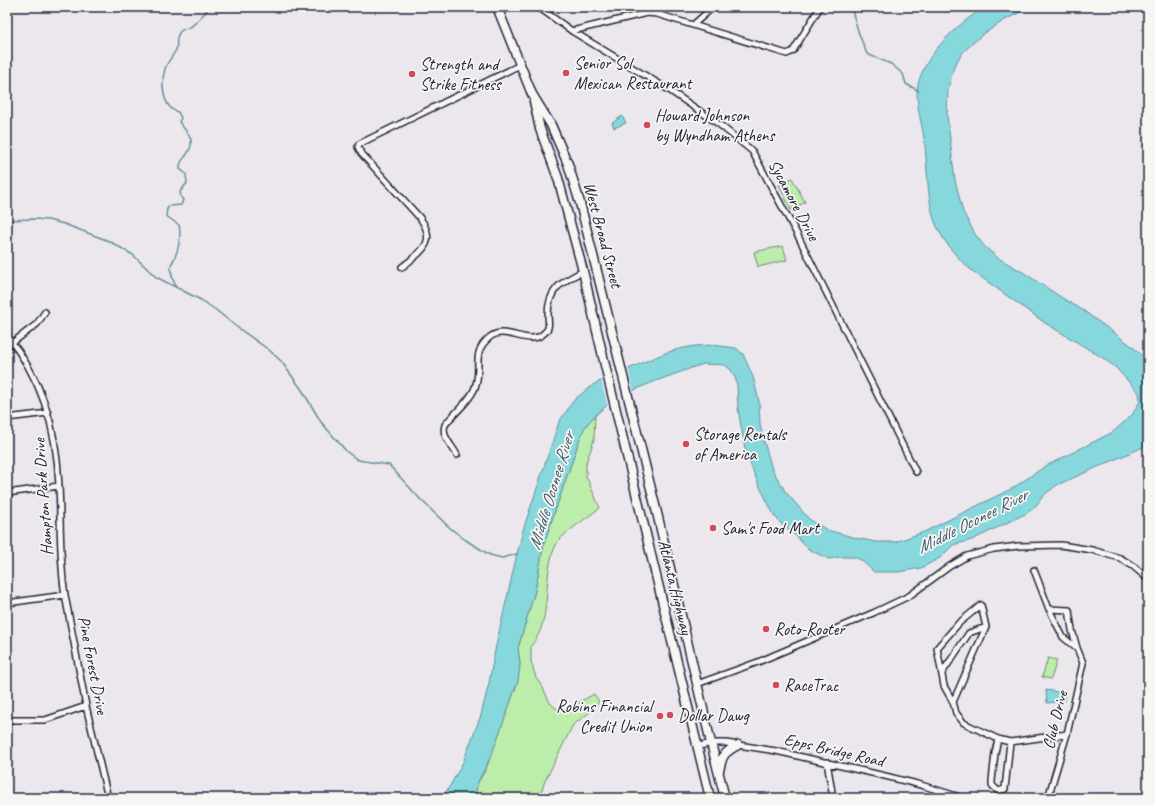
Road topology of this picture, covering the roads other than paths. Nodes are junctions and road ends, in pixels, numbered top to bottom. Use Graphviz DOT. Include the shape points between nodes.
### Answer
graph roads {
  1 [pos="497,7"];
  2 [pos="538,7"];
  3 [pos="641,7"];
  4 [pos="713,7"];
  5 [pos="820,7"];
  6 [pos="657,14"];
  7 [pos="693,25"];
  8 [pos="572,31"];
  9 [pos="520,65"];
  10 [pos="532,94"];
  11 [pos="583,215"];
  12 [pos="570,219"];
  13 [pos="402,267"];
  14 [pos="583,271"];
  15 [pos="45,312"];
  16 [pos="7,336"];
  17 [pos="12,342"];
  18 [pos="610,384"];
  19 [pos="626,391"];
  20 [pos="48,413"];
  21 [pos="7,418"];
  22 [pos="456,455"];
  23 [pos="916,472"];
  24 [pos="59,486"];
  25 [pos="7,493"];
  26 [pos="1034,570"];
  27 [pos="1148,579"];
  28 [pos="65,595"];
  29 [pos="7,603"];
  30 [pos="1049,609"];
  31 [pos="986,627"];
  32 [pos="1077,648"];
  33 [pos="942,672"];
  34 [pos="697,684"];
  35 [pos="953,702"];
  36 [pos="86,706"];
  37 [pos="7,720"];
  38 [pos="1067,734"];
  39 [pos="998,738"];
  40 [pos="1010,742"];
  41 [pos="711,743"];
  42 [pos="738,745"];
  43 [pos="697,747"];
  44 [pos="827,762"];
  45 [pos="719,774"];
  46 [pos="998,791"];
  47 [pos="108,798"];
  48 [pos="710,798"];
  49 [pos="725,798"];
  50 [pos="833,798"];
  51 [pos="963,798"];
  52 [pos="996,798"];
  53 [pos="1048,798"];
  1 -- 9 [label="main road, West Broad Street"];
  2 -- 8 [label="street, Sycamore Drive"];
  3 -- 6 [label="street"];
  4 -- 7 [label="street"];
  5 -- 7 [label="street" via="793,51 787,54"];
  6 -- 7 [label="street"];
  6 -- 8 [label="street" via="647,13"];
  8 -- 23 [label="street, Sycamore Drive" via="669,90 752,151 802,243"];
  9 -- 10 [label="main road, West Broad Street"];
  9 -- 13 [label="street" via="359,144 361,153 420,218 426,228 427,244 419,255"];
  10 -- 11 [label="main road, West Broad Street" via="551,125 562,151"];
  10 -- 12 [label="main road, West Broad Street" via="540,129"];
  11 -- 12 [label="main road"];
  11 -- 19 [label="main road, West Broad Street"];
  12 -- 14 [label="main road, West Broad Street"];
  14 -- 18 [label="main road, West Broad Street"];
  14 -- 22 [label="street" via="564,281 554,290 549,305 548,326 543,333 528,338 497,333 482,344 474,390 443,430"];
  15 -- 17 [label="street" via="38,324"];
  16 -- 17 [label="street, Hampton Park Drive"];
  17 -- 20 [label="street, Hampton Park Drive" via="33,374"];
  18 -- 43 [label="main road, Atlanta Highway"];
  19 -- 34 [label="main road, Atlanta Highway"];
  20 -- 21 [label="street"];
  20 -- 24 [label="street, Hampton Park Drive"];
  24 -- 25 [label="street"];
  24 -- 28 [label="street, Hampton Park Drive" via="61,570"];
  26 -- 30 [label="street"];
  27 -- 34 [label="street" via="1120,558 1092,550 1061,544 994,548 966,556 909,596 873,613 758,662"];
  28 -- 29 [label="street, Pine Forest Drive"];
  28 -- 36 [label="street, Pine Forest Drive"];
  30 -- 32 [label="street" via="1064,637"];
  30 -- 32 [label="street, Club Drive" via="1069,610"];
  31 -- 33 [label="street" via="969,633"];
  31 -- 33 [label="street" via="981,605 959,623 936,648"];
  31 -- 35 [label="street"];
  32 -- 38 [label="street, Club Drive" via="1083,662"];
  33 -- 35 [label="street" via="944,686"];
  34 -- 41 [label="main road, Atlanta Highway"];
  35 -- 39 [label="street" via="956,713 964,723"];
  36 -- 37 [label="street" via="45,720"];
  36 -- 47 [label="street, Pine Forest Drive"];
  38 -- 40 [label="street"];
  38 -- 53 [label="street, Club Drive"];
  39 -- 40 [label="street"];
  39 -- 46 [label="street" via="992,781 992,785"];
  40 -- 46 [label="street" via="1005,789"];
  41 -- 42 [label="street, Epps Bridge Road"];
  41 -- 43 [label="street, Epps Bridge Road"];
  41 -- 45 [label="main road, Atlanta Highway"];
  42 -- 44 [label="street, Epps Bridge Road"];
  42 -- 45 [label="main road" via="722,756"];
  43 -- 48 [label="main road, Atlanta Highway"];
  44 -- 50 [label="street"];
  44 -- 51 [label="street, Epps Bridge Road"];
  45 -- 49 [label="main road, Atlanta Highway"];
  46 -- 52 [label="street"];
}
